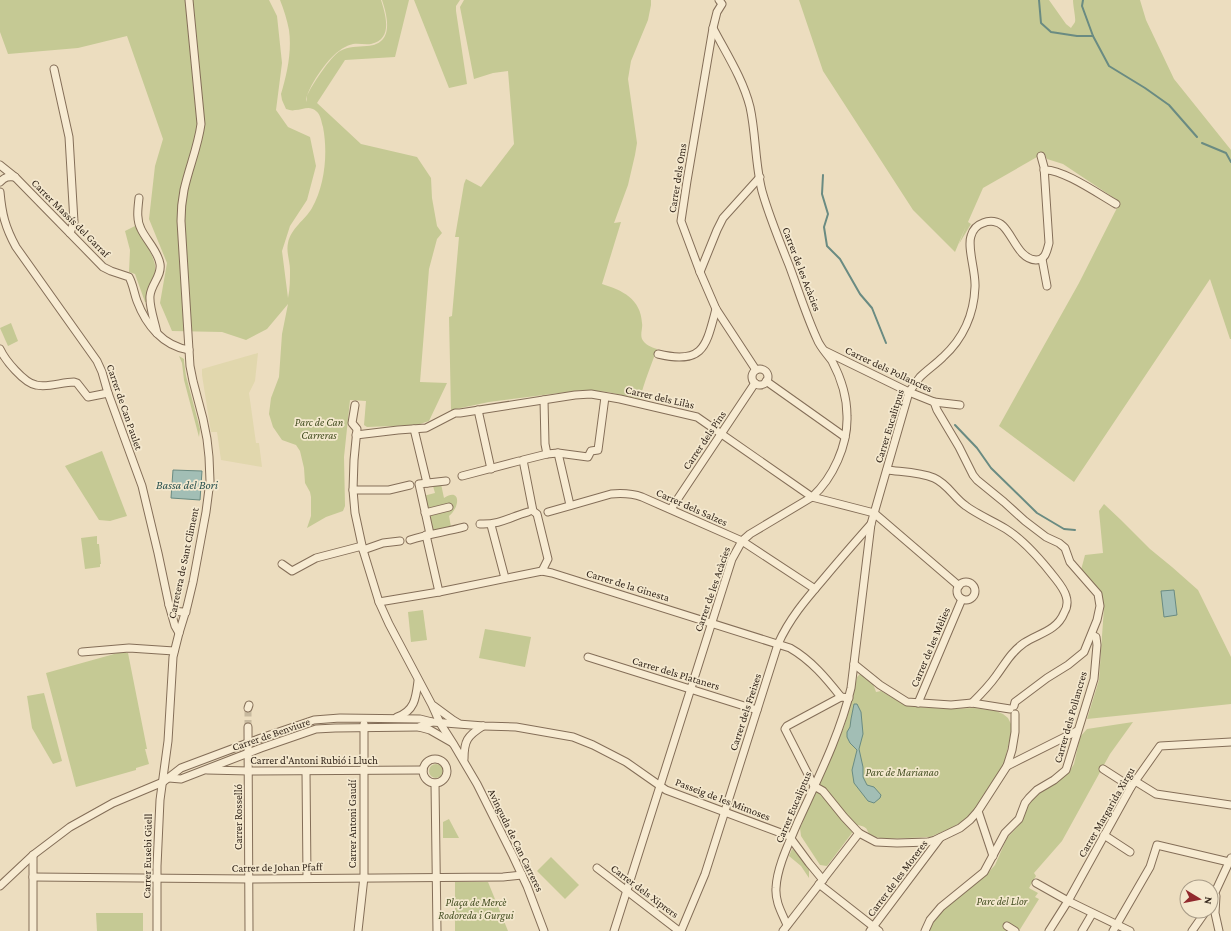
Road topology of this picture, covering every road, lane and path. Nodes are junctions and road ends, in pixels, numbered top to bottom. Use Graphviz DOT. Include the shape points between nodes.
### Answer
graph roads {
  1 [pos="189,0"];
  2 [pos="722,1"];
  3 [pos="712,28"];
  4 [pos="54,69"];
  5 [pos="1041,156"];
  6 [pos="0,165"];
  7 [pos="1044,170"];
  8 [pos="760,177"];
  9 [pos="15,178"];
  10 [pos="0,182"];
  11 [pos="0,192"];
  12 [pos="139,198"];
  13 [pos="1116,204"];
  14 [pos="70,233"];
  15 [pos="1042,259"];
  16 [pos="700,272"];
  17 [pos="1047,286"];
  18 [pos="152,308"];
  19 [pos="716,309"];
  20 [pos="141,310"];
  21 [pos="157,333"];
  22 [pos="0,349"];
  23 [pos="189,350"];
  24 [pos="824,350"];
  25 [pos="658,354"];
  26 [pos="756,370"];
  27 [pos="766,382"];
  28 [pos="755,383"];
  29 [pos="909,392"];
  30 [pos="108,393"];
  31 [pos="605,397"];
  32 [pos="544,400"];
  33 [pos="934,402"];
  34 [pos="354,405"];
  35 [pos="960,405"];
  36 [pos="478,410"];
  37 [pos="414,429"];
  38 [pos="721,433"];
  39 [pos="356,435"];
  40 [pos="845,437"];
  41 [pos="558,453"];
  42 [pos="547,454"];
  43 [pos="521,461"];
  44 [pos="490,469"];
  45 [pos="887,470"];
  46 [pos="462,476"];
  47 [pos="446,481"];
  48 [pos="427,483"];
  49 [pos="410,485"];
  50 [pos="353,490"];
  51 [pos="812,497"];
  52 [pos="570,505"];
  53 [pos="449,507"];
  54 [pos="671,509"];
  55 [pos="528,512"];
  56 [pos="548,512"];
  57 [pos="425,513"];
  58 [pos="874,513"];
  59 [pos="480,524"];
  60 [pos="871,524"];
  61 [pos="491,525"];
  62 [pos="464,527"];
  63 [pos="428,534"];
  64 [pos="410,540"];
  65 [pos="400,541"];
  66 [pos="742,541"];
  67 [pos="362,548"];
  68 [pos="282,564"];
  69 [pos="542,571"];
  70 [pos="505,578"];
  71 [pos="959,586"];
  72 [pos="815,589"];
  73 [pos="439,592"];
  74 [pos="962,599"];
  75 [pos="380,602"];
  76 [pos="169,605"];
  77 [pos="186,612"];
  78 [pos="711,623"];
  79 [pos="179,633"];
  80 [pos="1092,635"];
  81 [pos="778,644"];
  82 [pos="174,651"];
  83 [pos="82,652"];
  84 [pos="588,657"];
  85 [pos="854,664"];
  86 [pos="418,680"];
  87 [pos="690,689"];
  88 [pos="841,697"];
  89 [pos="848,698"];
  90 [pos="972,703"];
  91 [pos="918,704"];
  92 [pos="432,705"];
  93 [pos="757,710"];
  94 [pos="1013,710"];
  95 [pos="364,718"];
  96 [pos="392,718"];
  97 [pos="432,722"];
  98 [pos="440,723"];
  99 [pos="462,725"];
  100 [pos="484,726"];
  101 [pos="248,727"];
  102 [pos="364,727"];
  103 [pos="419,727"];
  104 [pos="1077,732"];
  105 [pos="1231,742"];
  106 [pos="249,743"];
  107 [pos="454,744"];
  108 [pos="249,752"];
  109 [pos="464,760"];
  110 [pos="1007,766"];
  111 [pos="1103,769"];
  112 [pos="204,770"];
  113 [pos="363,770"];
  114 [pos="423,770"];
  115 [pos="249,771"];
  116 [pos="306,771"];
  117 [pos="166,780"];
  118 [pos="435,783"];
  119 [pos="1133,784"];
  120 [pos="660,786"];
  121 [pos="814,786"];
  122 [pos="1231,805"];
  123 [pos="978,811"];
  124 [pos="725,812"];
  125 [pos="859,833"];
  126 [pos="1104,835"];
  127 [pos="941,837"];
  128 [pos="791,839"];
  129 [pos="1130,852"];
  130 [pos="33,855"];
  131 [pos="993,856"];
  132 [pos="1230,860"];
  133 [pos="596,868"];
  134 [pos="522,875"];
  135 [pos="33,877"];
  136 [pos="157,877"];
  137 [pos="307,877"];
  138 [pos="364,877"];
  139 [pos="436,877"];
  140 [pos="249,879"];
  141 [pos="821,882"];
  142 [pos="1036,883"];
  143 [pos="1219,885"];
  144 [pos="0,886"];
  145 [pos="627,891"];
  146 [pos="1068,901"];
  147 [pos="1092,914"];
  148 [pos="1200,919"];
  149 [pos="1216,919"];
  150 [pos="1007,926"];
  151 [pos="785,928"];
  152 [pos="1115,928"];
  153 [pos="875,929"];
  154 [pos="33,931"];
  155 [pos="157,931"];
  156 [pos="249,931"];
  157 [pos="358,931"];
  158 [pos="437,931"];
  159 [pos="544,931"];
  160 [pos="614,931"];
  161 [pos="680,931"];
  162 [pos="925,931"];
  163 [pos="1015,931"];
  164 [pos="1049,931"];
  165 [pos="1082,931"];
  166 [pos="1130,931"];
  167 [pos="1192,931"];
  168 [pos="1219,931"];
  1 -- 23 [label="street, Carretera de Sant Climent" via="202,124 181,205"];
  2 -- 3 [label="street, Carrer dels Oms"];
  3 -- 8 [label="street, Carrer de les Acàcies" via="747,96"];
  3 -- 16 [label="street, Carrer dels Oms" via="681,217"];
  4 -- 14 [label="street" via="69,136 74,222"];
  5 -- 7 [label="street"];
  6 -- 9 [label="street, Carrer Massís del Garraf"];
  7 -- 13 [label="street" via="1050,169 1078,181"];
  7 -- 15 [label="street" via="1049,243"];
  8 -- 16 [label="street" via="723,218"];
  8 -- 24 [label="street, Carrer de les Acàcies" via="779,241 817,340"];
  9 -- 10 [label="street, Carrer Massís del Garraf" via="6,177"];
  9 -- 14 [label="street, Carrer Massís del Garraf"];
  11 -- 30 [label="street, Carrer de Can Paulet" via="6,228 16,247 97,361"];
  12 -- 18 [label="street" via="138,222 157,254 160,265 150,296"];
  14 -- 20 [label="street, Carrer Massís del Garraf" via="106,269 129,277"];
  15 -- 17 [label="street"];
  15 -- 29 [label="street, Carrer Eucalitpus" via="1029,259 1003,226 995,222 987,221 976,228 970,239 976,281 970,317 953,347"];
  16 -- 19 [label="street, Carrer dels Oms"];
  18 -- 20 [label="street"];
  18 -- 21 [label="street"];
  19 -- 25 [label="street" via="708,338 702,349 677,358"];
  19 -- 26 [label="street, Carrer dels Oms"];
  20 -- 21 [label="street"];
  21 -- 23 [label="street" via="175,347"];
  22 -- 30 [label="street" via="11,366 32,384 42,386 74,382 88,397"];
  23 -- 77 [label="street, Carretera de Sant Climent" via="193,381 207,439 210,482"];
  24 -- 29 [label="street, Carrer dels Pollancres"];
  24 -- 40 [label="street, Carrer de les Acàcies" via="844,391 847,416"];
  26 -- 27 [label="street" via="766,372"];
  26 -- 28 [label="street" via="752,376"];
  27 -- 28 [label="street" via="760,385"];
  27 -- 40 [label="street"];
  28 -- 38 [label="street, Carrer dels Pins"];
  29 -- 33 [label="street, Carrer dels Pollancres"];
  29 -- 45 [label="street, Carrer Eucalitpus"];
  30 -- 76 [label="street, Carrer de Can Paulet" via="142,486"];
  31 -- 32 [label="street, Carrer dels Lilàs" via="591,394"];
  31 -- 38 [label="street, Carrer dels Lilàs" via="697,416"];
  31 -- 41 [label="street" via="597,451 591,451 588,457"];
  32 -- 36 [label="street, Carrer dels Lilàs"];
  32 -- 42 [label="street"];
  33 -- 35 [label="street"];
  33 -- 80 [label="street, Carrer dels Pollancres" via="977,480 1025,521 1065,548 1070,562 1098,594 1100,606"];
  34 -- 39 [label="street, Avinguda de Can Carreres" via="352,423 357,429"];
  36 -- 37 [label="street, Carrer dels Lilàs" via="455,413 426,428"];
  36 -- 44 [label="street"];
  37 -- 39 [label="street, Carrer dels Lilàs"];
  37 -- 48 [label="street"];
  38 -- 51 [label="street, Carrer dels Lilàs"];
  38 -- 54 [label="street, Carrer dels Pins"];
  39 -- 50 [label="street, Avinguda de Can Carreres"];
  40 -- 51 [label="street, Carrer de les Acàcies" via="834,468"];
  41 -- 42 [label="street"];
  41 -- 52 [label="street"];
  42 -- 43 [label="street"];
  43 -- 44 [label="street"];
  43 -- 69 [label="street" via="533,511 538,514 548,559"];
  44 -- 46 [label="street"];
  45 -- 58 [label="street, Carrer Eucalitpus"];
  45 -- 90 [label="street" via="926,475 942,482 967,508 1006,529 1022,542 1042,562 1066,595 1067,606 1061,619 1052,628 1017,649"];
  47 -- 48 [label="street"];
  48 -- 57 [label="street" via="419,484"];
  49 -- 50 [label="street" via="390,490"];
  50 -- 67 [label="street, Avinguda de Can Carreres"];
  51 -- 58 [label="street, Carrer dels Lilàs"];
  51 -- 66 [label="street, Carrer de les Acàcies"];
  52 -- 54 [label="street, Carrer dels Salzes" via="611,494 626,493"];
  52 -- 56 [label="street, Carrer dels Salzes"];
  53 -- 57 [label="street"];
  54 -- 66 [label="street, Carrer dels Salzes"];
  55 -- 61 [label="street"];
  57 -- 63 [label="street"];
  58 -- 60 [label="street, Carrer Eucalitpus"];
  58 -- 71 [label="street, Carrer dels Lilàs"];
  59 -- 61 [label="street"];
  60 -- 72 [label="street, Carrer dels Freixes"];
  60 -- 85 [label="street, Carrer Eucalitpus"];
  61 -- 70 [label="street"];
  62 -- 63 [label="street"];
  63 -- 64 [label="street"];
  63 -- 73 [label="street"];
  65 -- 67 [label="street"];
  66 -- 72 [label="street, Carrer dels Salzes"];
  66 -- 78 [label="street, Carrer de les Acàcies" via="732,559"];
  67 -- 68 [label="street" via="316,558 292,571"];
  67 -- 75 [label="street, Avinguda de Can Carreres"];
  69 -- 70 [label="street, Carrer de la Ginesta"];
  69 -- 78 [label="street, Carrer de la Ginesta"];
  70 -- 73 [label="street, Carrer de la Ginesta"];
  71 -- 74 [label="street" via="957,593"];
  71 -- 74 [label="street" via="969,583 974,590 972,598"];
  72 -- 81 [label="street, Carrer dels Freixes" via="790,619"];
  73 -- 75 [label="street, Carrer de la Ginesta"];
  74 -- 91 [label="street, Carrer de les Mèlies"];
  75 -- 86 [label="street, Avinguda de Can Carreres" via="388,624"];
  76 -- 77 [label="street" via="176,611"];
  76 -- 79 [label="street, Carrer de Can Paulet"];
  77 -- 79 [label="street, Carretera de Sant Climent"];
  78 -- 81 [label="street, Carrer de la Ginesta"];
  78 -- 87 [label="street, Carrer de les Acàcies"];
  79 -- 82 [label="street, Carretera de Sant Climent"];
  80 -- 94 [label="street" via="1084,652 1015,702"];
  80 -- 104 [label="street, Carrer dels Pollancres" via="1096,637 1097,645 1094,679"];
  81 -- 88 [label="street, Carrer de la Ginesta" via="803,656"];
  81 -- 93 [label="street, Carrer dels Freixes"];
  82 -- 83 [label="street" via="129,648"];
  82 -- 117 [label="street, Carretera de Sant Climent"];
  84 -- 87 [label="street, Carrer dels Plataners"];
  85 -- 89 [label="street, Carrer Eucalitpus"];
  85 -- 91 [label="street" via="904,701"];
  86 -- 92 [label="street, Avinguda de Can Carreres"];
  86 -- 96 [label="street, Carrer de Benviure" via="413,704 403,715"];
  87 -- 93 [label="street, Carrer dels Plataners"];
  87 -- 120 [label="street, Carrer de les Acàcies"];
  88 -- 89 [label="street"];
  88 -- 121 [label="street" via="785,728"];
  89 -- 121 [label="street, Carrer Eucaliptus" via="839,727"];
  90 -- 91 [label="street"];
  90 -- 94 [label="street"];
  92 -- 98 [label="street, Avinguda de Can Carreres"];
  92 -- 99 [label="street, Avinguda de Can Carreres"];
  93 -- 124 [label="street, Carrer dels Freixes"];
  94 -- 110 [label="street" via="1014,738"];
  95 -- 96 [label="street, Carrer de Benviure"];
  95 -- 102 [label="street, Carrer Antoni Gaudí"];
  95 -- 106 [label="street, Carrer de Benviure" via="314,720"];
  96 -- 97 [label="street, Carrer de Benviure"];
  97 -- 98 [label="street, Carrer de Benviure"];
  97 -- 103 [label="street, Carrer de Benviure"];
  98 -- 99 [label="street, Passeig de les Mimoses"];
  98 -- 107 [label="street, Avinguda de Can Carreres"];
  99 -- 100 [label="street, Passeig de les Mimoses"];
  100 -- 109 [label="street" via="468,738 464,748"];
  100 -- 120 [label="street, Passeig de les Mimoses" via="516,727 573,737 626,762"];
  101 -- 106 [label="street, Carrer Rosselló"];
  102 -- 103 [label="street, Carrer de Benviure"];
  102 -- 108 [label="street, Carrer de Benviure" via="316,730"];
  102 -- 113 [label="street, Carrer Antoni Gaudí"];
  103 -- 107 [label="street, Avinguda de Can Carreres" via="430,730"];
  104 -- 110 [label="street"];
  104 -- 131 [label="street, Carrer dels Pollancres" via="1066,770 1029,798 1019,819 1005,833"];
  105 -- 119 [label="street, Carrer Margarida Xirgu" via="1160,746"];
  106 -- 108 [label="street, Carrer Rosselló"];
  106 -- 117 [label="street, Carrer de Benviure" via="181,768"];
  107 -- 109 [label="street, Avinguda de Can Carreres"];
  108 -- 112 [label="street, Carrer de Benviure"];
  108 -- 115 [label="street, Carrer Rosselló"];
  109 -- 134 [label="street, Avinguda de Can Carreres"];
  110 -- 123 [label="street"];
  111 -- 119 [label="street"];
  112 -- 115 [label="street, Carrer d'Antoni Rubió i Lluch"];
  112 -- 117 [label="street, Carrer de Benviure" via="181,779"];
  113 -- 114 [label="street, Carrer d'Antoni Rubió i Lluch"];
  113 -- 116 [label="street, Carrer d'Antoni Rubió i Lluch"];
  113 -- 138 [label="street, Carrer Antoni Gaudí"];
  114 -- 118 [label="street" via="426,780"];
  114 -- 118 [label="street" via="430,760 443,762 447,768 446,776 441,782"];
  115 -- 116 [label="street, Carrer d'Antoni Rubió i Lluch"];
  115 -- 140 [label="street, Carrer Rosselló"];
  116 -- 137 [label="street"];
  117 -- 130 [label="street, Carrer de Benviure" via="113,803 70,827"];
  117 -- 136 [label="street, Carrer Eusebi Güell" via="160,800"];
  118 -- 139 [label="street"];
  119 -- 122 [label="street" via="1156,794"];
  119 -- 126 [label="street, Carrer Margarida Xirgu"];
  120 -- 124 [label="street, Passeig de les Mimoses"];
  120 -- 145 [label="street, Carrer de les Acàcies"];
  121 -- 125 [label="street" via="823,792"];
  121 -- 128 [label="street, Carrer Eucaliptus"];
  123 -- 127 [label="street" via="960,828"];
  123 -- 131 [label="street"];
  124 -- 128 [label="street, Passeig de les Mimoses" via="789,836"];
  124 -- 161 [label="street, Carrer dels Freixes" via="704,874"];
  125 -- 127 [label="street" via="876,842 887,843 928,842"];
  125 -- 141 [label="street"];
  126 -- 129 [label="street"];
  126 -- 146 [label="street, Carrer Margarida Xirgu"];
  127 -- 153 [label="street, Carrer de les Moreres"];
  128 -- 141 [label="street, Passeig de les Mimoses"];
  128 -- 151 [label="street, Carrer Eucaliptus" via="779,870 776,888"];
  130 -- 135 [label="street"];
  130 -- 144 [label="street, Carrer de Benviure"];
  131 -- 162 [label="street, Carrer dels Pollancres" via="984,872 941,908 930,920"];
  132 -- 143 [label="street"];
  132 -- 152 [label="street" via="1157,845 1150,867"];
  133 -- 145 [label="street, Carrer dels Xiprers"];
  134 -- 139 [label="street, Carrer de Johan Pfaff"];
  134 -- 159 [label="street, Avinguda de Can Carreres"];
  135 -- 136 [label="street, Carrer de Johan Pfaff"];
  135 -- 154 [label="street"];
  136 -- 140 [label="street, Carrer de Johan Pfaff"];
  136 -- 155 [label="street, Carrer Eusebi Güell"];
  137 -- 138 [label="street, Carrer de Johan Pfaff"];
  137 -- 140 [label="street, Carrer de Johan Pfaff"];
  138 -- 139 [label="street, Carrer de Johan Pfaff"];
  138 -- 157 [label="street, Carrer Antoni Gaudí"];
  139 -- 158 [label="street"];
  140 -- 156 [label="street, Carrer Rosselló"];
  141 -- 151 [label="street"];
  141 -- 153 [label="street, Passeig de les Mimoses"];
  142 -- 146 [label="street"];
  145 -- 160 [label="street, Carrer de les Acàcies"];
  145 -- 161 [label="street, Carrer dels Xiprers"];
  146 -- 147 [label="street"];
  146 -- 164 [label="street, Carrer Margarida Xirgu"];
  147 -- 152 [label="street"];
  147 -- 165 [label="street"];
  148 -- 167 [label="street"];
  149 -- 168 [label="street"];
  150 -- 163 [label="street"];
  152 -- 166 [label="street"];
}
